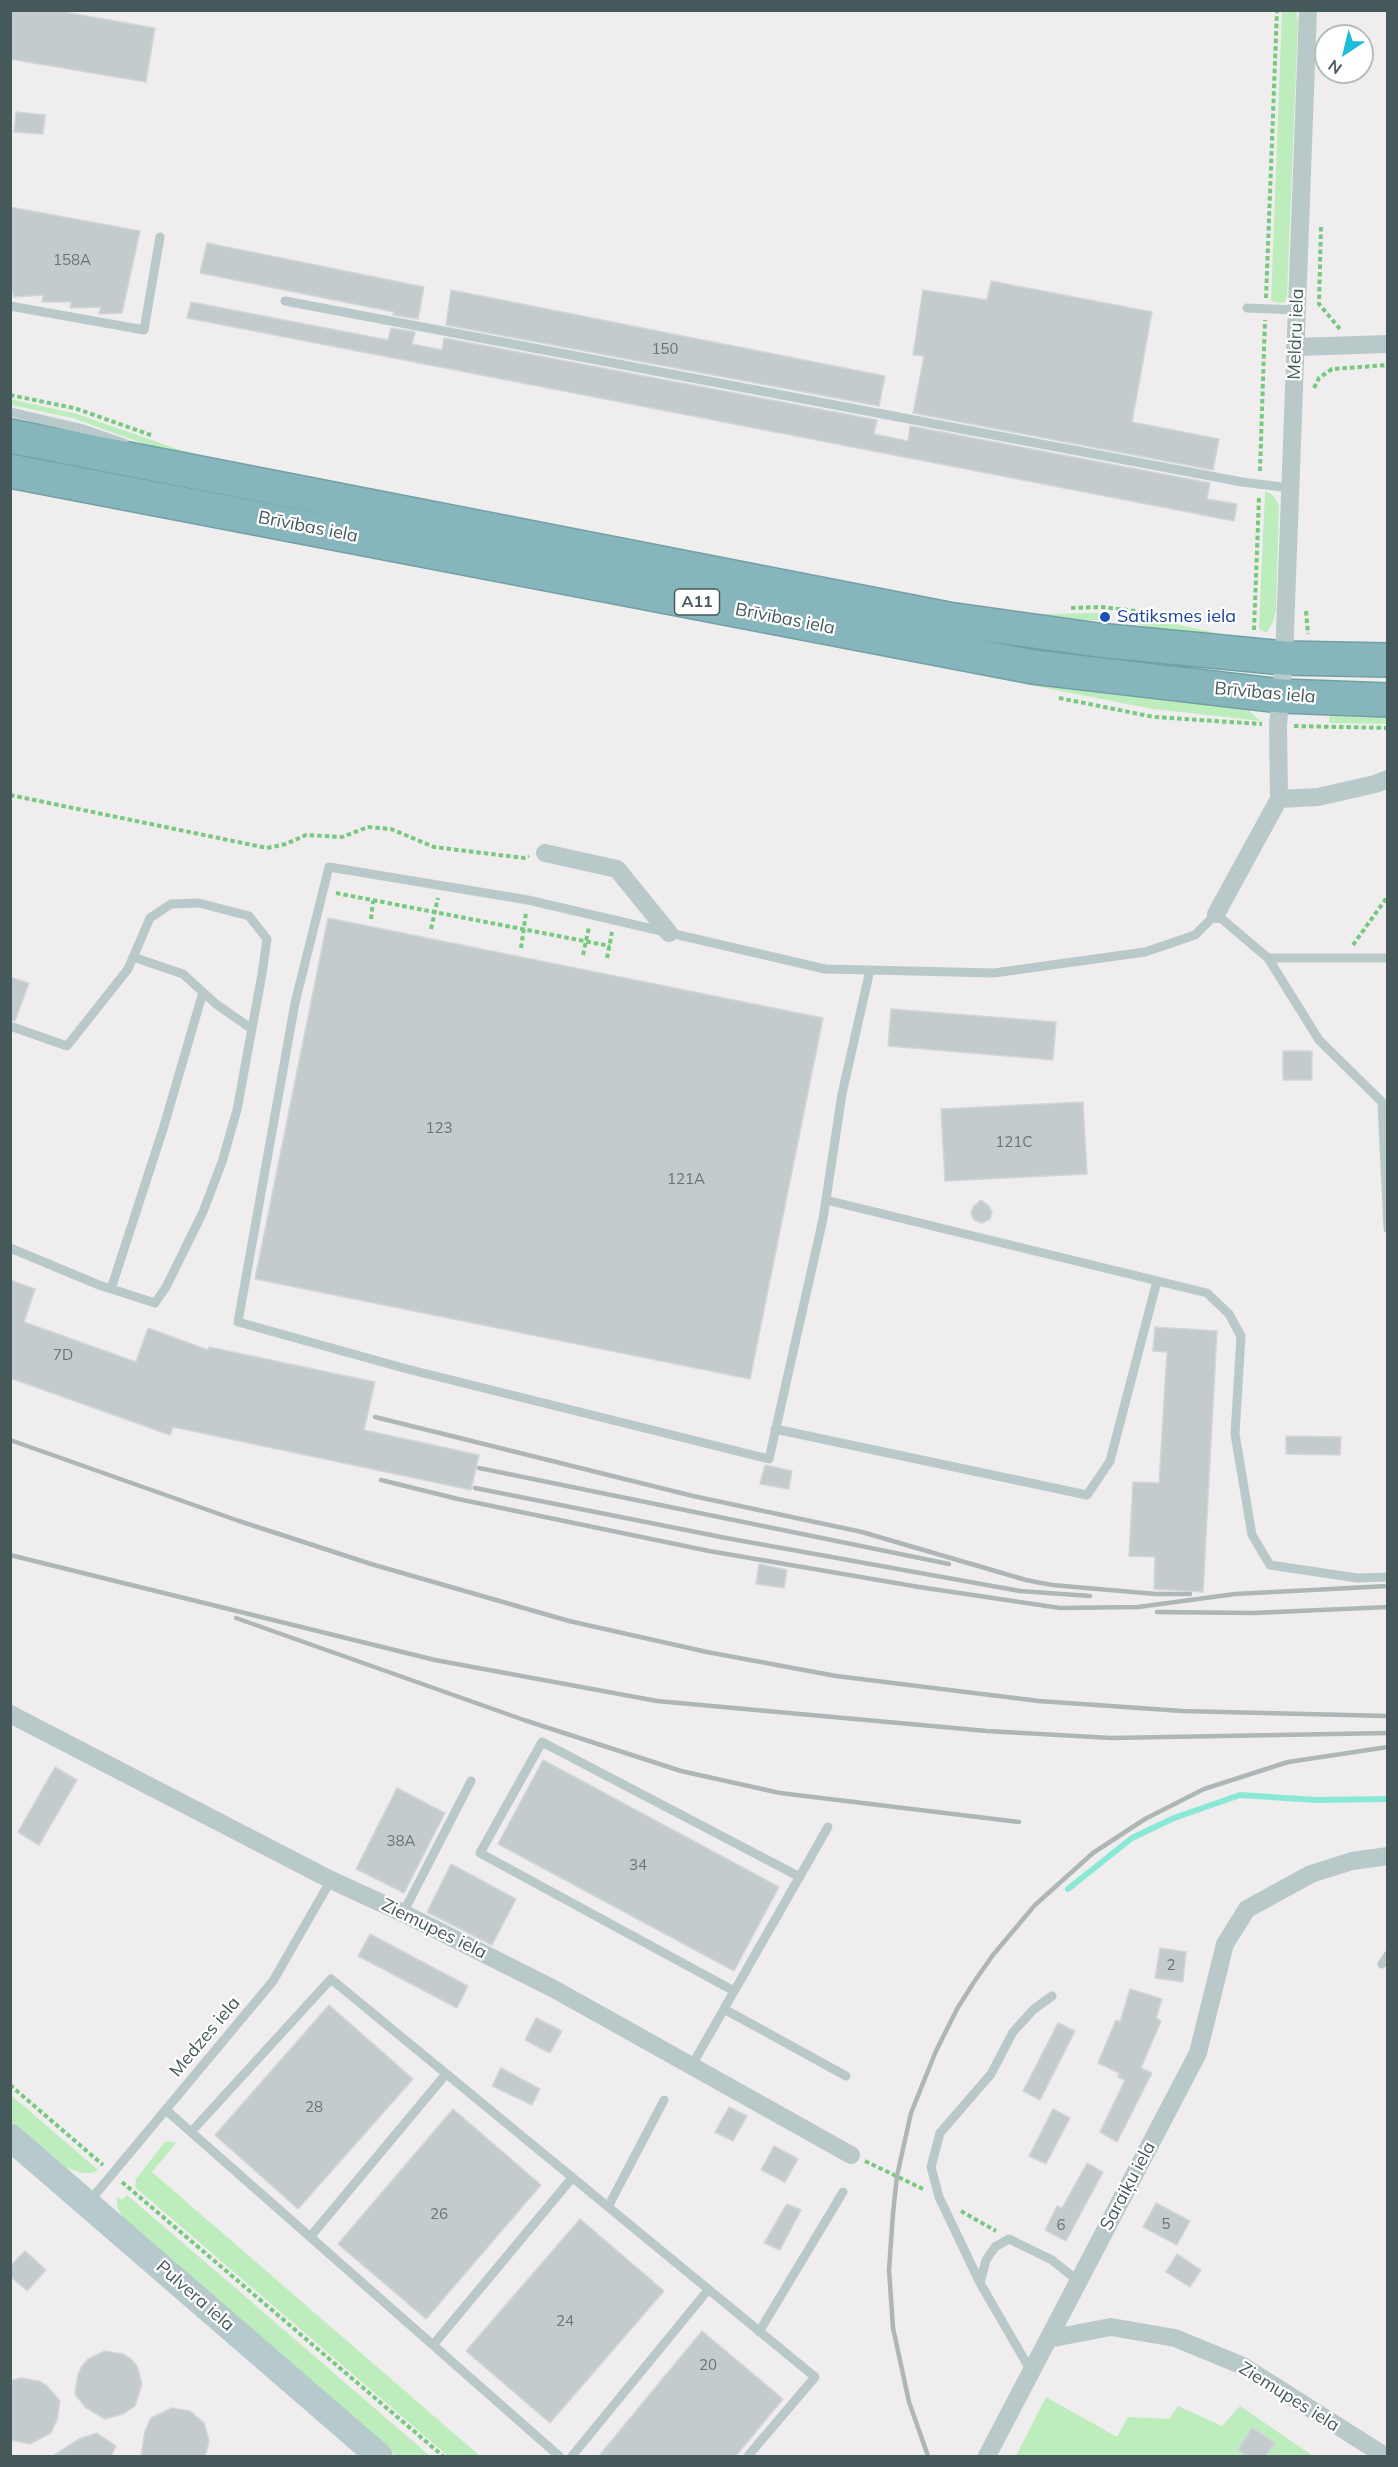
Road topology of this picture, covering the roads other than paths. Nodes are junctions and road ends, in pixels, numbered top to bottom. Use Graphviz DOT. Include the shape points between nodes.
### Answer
graph roads {
  1 [pos="1308,10"];
  2 [pos="160,237"];
  3 [pos="285,302"];
  4 [pos="10,306"];
  5 [pos="1247,308"];
  6 [pos="1296,310"];
  7 [pos="1388,344"];
  8 [pos="1295,346"];
  9 [pos="10,412"];
  10 [pos="10,436"];
  11 [pos="154,464"];
  12 [pos="10,471"];
  13 [pos="1290,488"];
  14 [pos="1284,658"];
  15 [pos="1388,660"];
  16 [pos="1281,696"];
  17 [pos="1388,700"];
  18 [pos="1388,779"];
  19 [pos="1279,799"];
  20 [pos="545,852"];
  21 [pos="1216,914"];
  22 [pos="669,933"];
  23 [pos="132,957"];
  24 [pos="1268,957"];
  25 [pos="1388,958"];
  26 [pos="870,970"];
  27 [pos="203,992"];
  28 [pos="10,1026"];
  29 [pos="252,1029"];
  30 [pos="826,1200"];
  31 [pos="1388,1229"];
  32 [pos="10,1248"];
  33 [pos="1157,1281"];
  34 [pos="111,1289"];
  35 [pos="775,1429"];
  36 [pos="1388,1577"];
  37 [pos="10,1714"];
  38 [pos="471,1780"];
  39 [pos="828,1827"];
  40 [pos="1388,1856"];
  41 [pos="800,1877"];
  42 [pos="331,1880"];
  43 [pos="403,1913"];
  44 [pos="1388,1955"];
  45 [pos="1382,1964"];
  46 [pos="734,1991"];
  47 [pos="1053,1996"];
  48 [pos="724,2009"];
  49 [pos="692,2065"];
  50 [pos="446,2074"];
  51 [pos="846,2076"];
  52 [pos="664,2100"];
  53 [pos="166,2110"];
  54 [pos="191,2132"];
  55 [pos="10,2137"];
  56 [pos="852,2155"];
  57 [pos="572,2178"];
  58 [pos="843,2192"];
  59 [pos="88,2203"];
  60 [pos="608,2208"];
  61 [pos="310,2237"];
  62 [pos="1078,2281"];
  63 [pos="980,2283"];
  64 [pos="708,2290"];
  65 [pos="759,2332"];
  66 [pos="1048,2338"];
  67 [pos="433,2345"];
  68 [pos="1031,2371"];
  69 [pos="1385,2454"];
  70 [pos="379,2457"];
  71 [pos="559,2457"];
  72 [pos="572,2457"];
  73 [pos="748,2457"];
  74 [pos="987,2457"];
  1 -- 6 [label="street, Meldru iela"];
  2 -- 4 [label="lane" via="144,330"];
  3 -- 13 [label="lane"];
  5 -- 6 [label="lane"];
  6 -- 8 [label="street, Meldru iela"];
  7 -- 8 [label="street"];
  8 -- 13 [label="street, Meldru iela"];
  9 -- 11 [label="lane" via="123,443"];
  10 -- 11 [label="highway, Brīvības iela / A11"];
  11 -- 14 [label="highway, Brīvības iela / A11" via="948,619 1098,640"];
  12 -- 16 [label="highway, Brīvības iela / A11" via="1033,667"];
  13 -- 14 [label="street, Meldru iela"];
  14 -- 15 [label="highway, Brīvības iela / A11"];
  14 -- 16 [label="street, Meldru iela"];
  16 -- 17 [label="highway, Brīvības iela / A11"];
  16 -- 19 [label="street, Meldru iela"];
  18 -- 19 [label="street" via="1318,797"];
  19 -- 21 [label="street"];
  20 -- 22 [label="street" via="617,869"];
  21 -- 24 [label="lane"];
  21 -- 26 [label="lane" via="1196,934 1145,952 994,973"];
  22 -- 26 [label="lane" via="825,969"];
  22 -- 35 [label="lane" via="528,900 329,867 295,1003 238,1322 407,1369 769,1459"];
  23 -- 27 [label="lane" via="183,974"];
  23 -- 28 [label="lane" via="128,969 67,1046"];
  23 -- 29 [label="lane" via="150,918 171,904 199,903 249,916 267,939"];
  24 -- 25 [label="lane"];
  24 -- 31 [label="lane" via="1319,1040 1382,1102"];
  26 -- 30 [label="lane" via="842,1094"];
  27 -- 29 [label="lane"];
  27 -- 34 [label="lane"];
  29 -- 34 [label="lane" via="237,1110 222,1162 203,1212 166,1287 155,1303"];
  30 -- 33 [label="lane"];
  30 -- 35 [label="lane"];
  32 -- 34 [label="lane"];
  33 -- 35 [label="lane" via="1110,1461 1087,1495"];
  33 -- 36 [label="lane" via="1207,1293 1229,1314 1241,1336 1235,1434 1252,1535 1269,1565 1357,1578"];
  37 -- 42 [label="street, Ziemupes iela"];
  38 -- 43 [label="lane"];
  39 -- 41 [label="lane"];
  40 -- 62 [label="street, Saraiķu iela" via="1352,1861 1311,1874 1247,1909 1225,1944 1198,2053"];
  41 -- 46 [label="lane"];
  41 -- 46 [label="lane" via="542,1742 480,1854"];
  42 -- 43 [label="street, Ziemupes iela"];
  42 -- 53 [label="lane, Medzes iela" via="273,1981"];
  43 -- 49 [label="street, Ziemupes iela" via="554,1989"];
  44 -- 45 [label="lane"];
  46 -- 48 [label="lane"];
  47 -- 63 [label="lane" via="1034,2009 1013,2032 991,2074 940,2133 934,2155 931,2167 939,2198"];
  48 -- 49 [label="lane"];
  48 -- 51 [label="lane"];
  49 -- 56 [label="street, Ziemupes iela"];
  50 -- 54 [label="lane" via="331,1979"];
  50 -- 57 [label="lane"];
  50 -- 61 [label="lane"];
  52 -- 60 [label="lane"];
  53 -- 54 [label="lane"];
  53 -- 59 [label="lane, Medzes iela"];
  54 -- 61 [label="lane"];
  55 -- 59 [label="main road, Pulvera iela"];
  57 -- 60 [label="lane"];
  57 -- 67 [label="lane"];
  58 -- 65 [label="lane"];
  59 -- 70 [label="main road, Pulvera iela"];
  60 -- 64 [label="lane"];
  61 -- 67 [label="lane"];
  62 -- 63 [label="lane" via="1052,2260 1009,2239 995,2247 986,2260"];
  62 -- 66 [label="street, Saraiķu iela"];
  63 -- 68 [label="lane"];
  64 -- 65 [label="lane"];
  64 -- 72 [label="lane"];
  65 -- 73 [label="lane" via="814,2377"];
  66 -- 68 [label="street, Saraiķu iela"];
  66 -- 69 [label="street, Ziemupes iela" via="1111,2327 1175,2338 1243,2366"];
  67 -- 71 [label="lane"];
  68 -- 74 [label="street, Saraiķu iela"];
}
